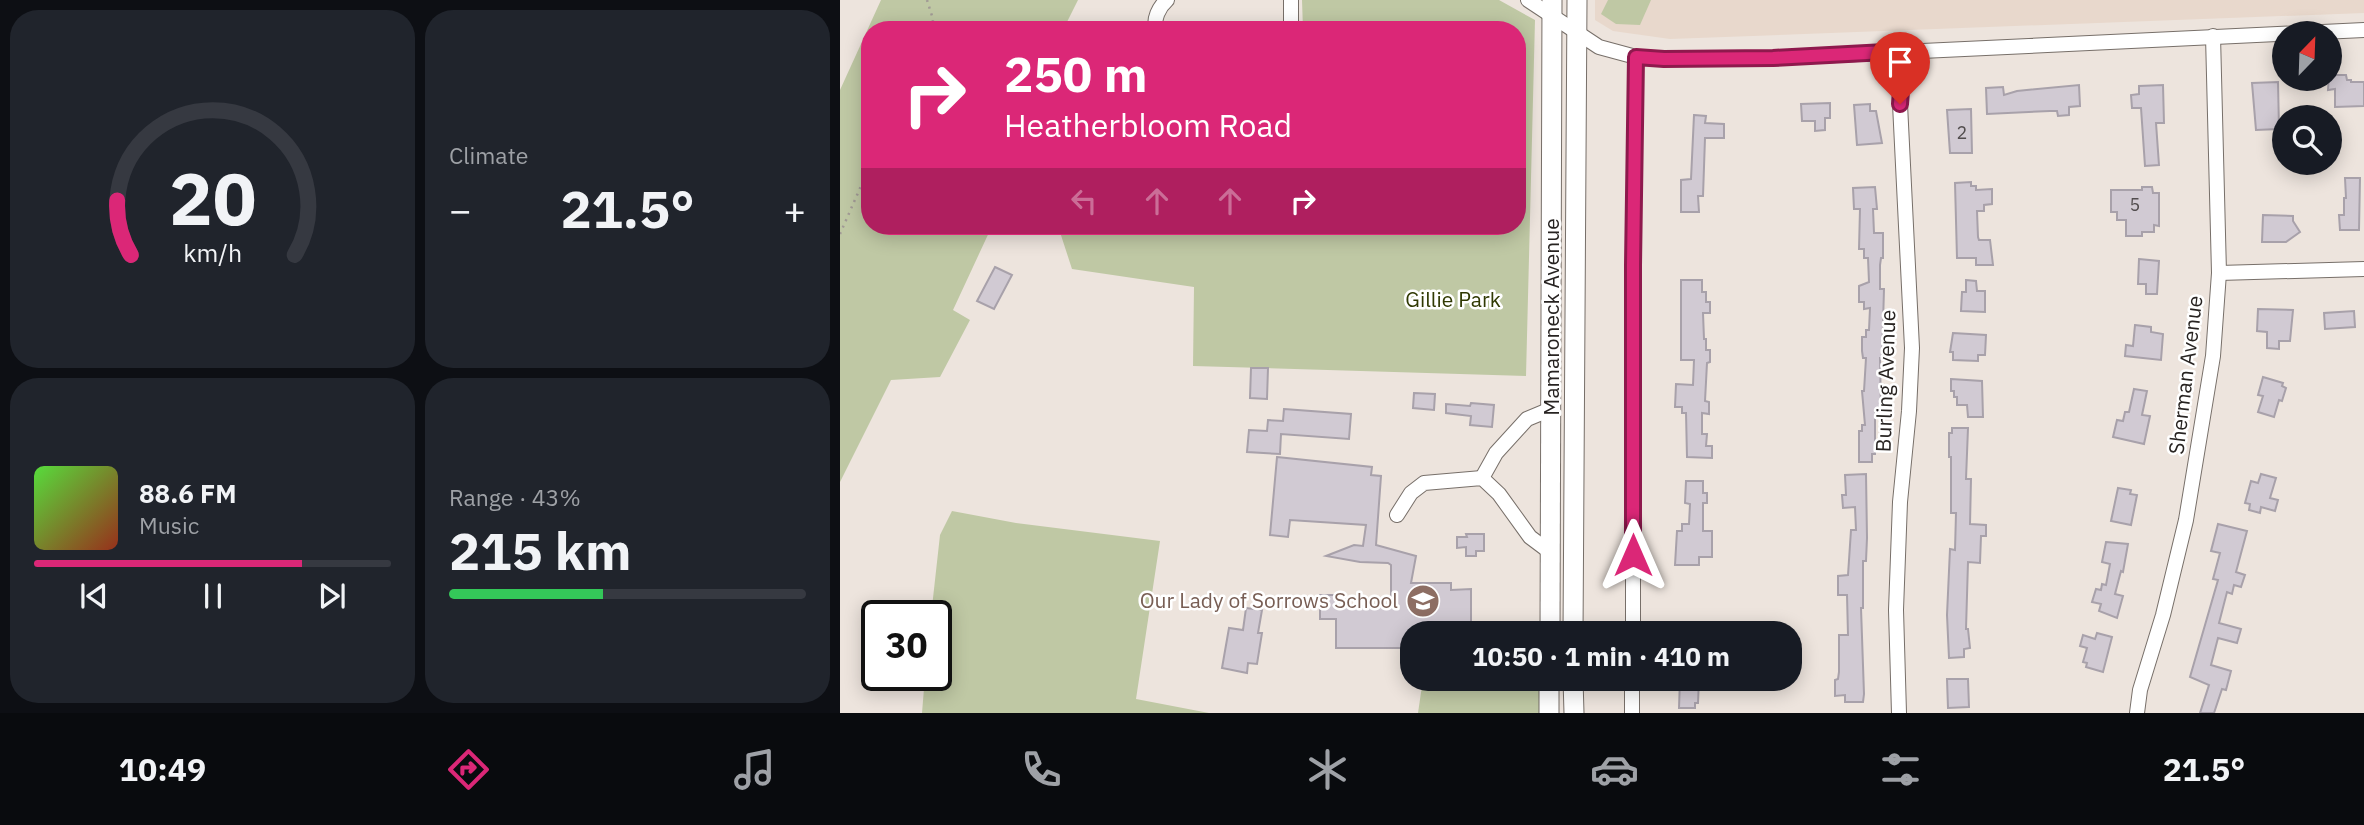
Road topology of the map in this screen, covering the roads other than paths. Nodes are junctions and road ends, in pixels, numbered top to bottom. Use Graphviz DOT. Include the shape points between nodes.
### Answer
graph roads {
  1 [pos="1167,0"];
  2 [pos="1291,0"];
  3 [pos="1528,0"];
  4 [pos="1577,0"];
  5 [pos="1552,7"];
  6 [pos="1155,21"];
  7 [pos="1292,21"];
  8 [pos="2364,30"];
  9 [pos="1576,31"];
  10 [pos="2213,36"];
  11 [pos="1904,51"];
  12 [pos="1636,57"];
  13 [pos="2364,269"];
  14 [pos="2219,273"];
  15 [pos="1551,409"];
  16 [pos="1482,478"];
  17 [pos="1397,515"];
  18 [pos="1550,552"];
  19 [pos="1550,621"];
  20 [pos="1573,621"];
  21 [pos="1633,621"];
  22 [pos="1549,691"];
  23 [pos="1573,691"];
  24 [pos="1632,691"];
  25 [pos="1549,713"];
  26 [pos="1574,713"];
  27 [pos="1632,713"];
  28 [pos="1899,713"];
  29 [pos="2137,713"];
  1 -- 6 [label="street"];
  2 -- 7 [label="street"];
  3 -- 5 [label="street"];
  4 -- 9 [label="main road, Mamaroneck Avenue"];
  5 -- 9 [label="street"];
  5 -- 15 [label="main road, Mamaroneck Avenue"];
  8 -- 10 [label="street"];
  9 -- 12 [label="street" via="1599,47"];
  9 -- 20 [label="main road, Mamaroneck Avenue"];
  10 -- 11 [label="street"];
  10 -- 14 [label="street, Sherman Avenue"];
  11 -- 12 [label="street" via="1773,58"];
  11 -- 28 [label="street, Burling Avenue" via="1900,104 1912,348 1896,610"];
  12 -- 21 [label="street"];
  13 -- 14 [label="street"];
  14 -- 29 [label="street, Sherman Avenue" via="2213,356 2186,520"];
  15 -- 16 [label="street" via="1527,419 1496,453"];
  15 -- 18 [label="main road, Mamaroneck Avenue"];
  16 -- 17 [label="street" via="1424,483"];
  16 -- 18 [label="street" via="1530,537"];
  18 -- 19 [label="main road, Mamaroneck Avenue"];
  22 -- 25 [label="main road"];
  23 -- 26 [label="main road"];
  24 -- 27 [label="street"];
}
